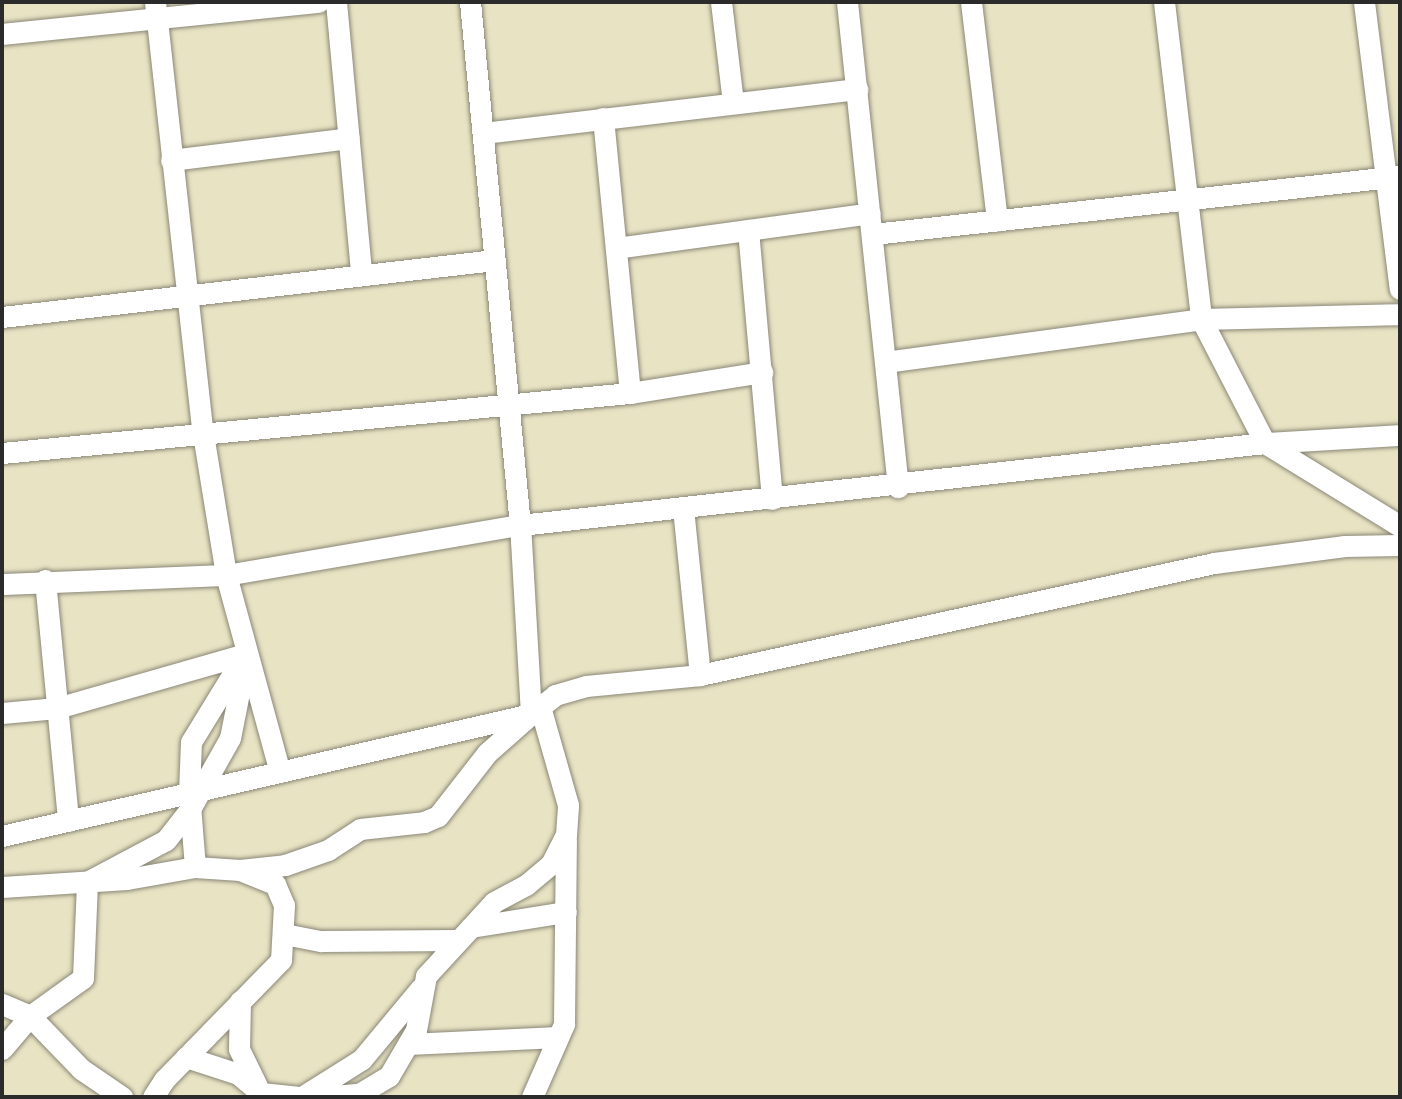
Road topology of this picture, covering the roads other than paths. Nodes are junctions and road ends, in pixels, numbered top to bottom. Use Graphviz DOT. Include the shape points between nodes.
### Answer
graph roads {
  1 [pos="318,2"];
  2 [pos="336,2"];
  3 [pos="470,2"];
  4 [pos="721,2"];
  5 [pos="847,2"];
  6 [pos="971,2"];
  7 [pos="1164,2"];
  8 [pos="1364,2"];
  9 [pos="156,11"];
  10 [pos="2,34"];
  11 [pos="857,89"];
  12 [pos="733,102"];
  13 [pos="603,118"];
  14 [pos="483,133"];
  15 [pos="349,138"];
  16 [pos="171,160"];
  17 [pos="1392,177"];
  18 [pos="1185,198"];
  19 [pos="870,213"];
  20 [pos="997,220"];
  21 [pos="748,230"];
  22 [pos="873,234"];
  23 [pos="617,248"];
  24 [pos="495,260"];
  25 [pos="361,274"];
  26 [pos="1400,289"];
  27 [pos="189,293"];
  28 [pos="1400,314"];
  29 [pos="2,317"];
  30 [pos="1201,319"];
  31 [pos="885,362"];
  32 [pos="762,372"];
  33 [pos="630,393"];
  34 [pos="508,405"];
  35 [pos="203,434"];
  36 [pos="1400,435"];
  37 [pos="1265,443"];
  38 [pos="2,453"];
  39 [pos="898,487"];
  40 [pos="772,499"];
  41 [pos="683,508"];
  42 [pos="520,525"];
  43 [pos="1400,526"];
  44 [pos="1400,545"];
  45 [pos="226,575"];
  46 [pos="45,580"];
  47 [pos="2,584"];
  48 [pos="245,654"];
  49 [pos="700,675"];
  50 [pos="57,708"];
  51 [pos="536,710"];
  52 [pos="2,713"];
  53 [pos="279,772"];
  54 [pos="193,798"];
  55 [pos="68,821"];
  56 [pos="566,835"];
  57 [pos="2,836"];
  58 [pos="195,867"];
  59 [pos="240,870"];
  60 [pos="87,882"];
  61 [pos="50,884"];
  62 [pos="2,887"];
  63 [pos="2,896"];
  64 [pos="566,912"];
  65 [pos="284,934"];
  66 [pos="464,934"];
  67 [pos="423,986"];
  68 [pos="240,1001"];
  69 [pos="2,1004"];
  70 [pos="30,1016"];
  71 [pos="558,1037"];
  72 [pos="408,1044"];
  73 [pos="2,1049"];
  74 [pos="186,1057"];
  75 [pos="262,1095"];
  76 [pos="122,1097"];
  77 [pos="153,1097"];
  78 [pos="297,1097"];
  79 [pos="302,1097"];
  80 [pos="322,1097"];
  81 [pos="532,1097"];
  1 -- 9 [label="street"];
  2 -- 15 [label="street"];
  3 -- 14 [label="street"];
  4 -- 12 [label="street"];
  5 -- 11 [label="street"];
  6 -- 20 [label="street"];
  7 -- 18 [label="street"];
  8 -- 17 [label="street"];
  9 -- 10 [label="street"];
  9 -- 16 [label="street"];
  11 -- 12 [label="street"];
  11 -- 19 [label="street"];
  12 -- 13 [label="street"];
  13 -- 14 [label="street"];
  13 -- 23 [label="street"];
  14 -- 24 [label="street"];
  15 -- 16 [label="street"];
  15 -- 25 [label="street"];
  16 -- 27 [label="street"];
  17 -- 18 [label="street"];
  17 -- 26 [label="street"];
  18 -- 20 [label="street"];
  18 -- 30 [label="street"];
  19 -- 21 [label="street"];
  19 -- 22 [label="street"];
  20 -- 22 [label="street"];
  21 -- 23 [label="street"];
  21 -- 32 [label="street"];
  22 -- 31 [label="street"];
  23 -- 33 [label="street"];
  24 -- 25 [label="street"];
  24 -- 34 [label="street"];
  25 -- 27 [label="street"];
  27 -- 29 [label="street"];
  27 -- 35 [label="street"];
  28 -- 30 [label="street"];
  30 -- 31 [label="street"];
  30 -- 37 [label="street"];
  31 -- 39 [label="street"];
  32 -- 33 [label="street"];
  32 -- 40 [label="street"];
  33 -- 34 [label="street"];
  34 -- 35 [label="street"];
  34 -- 42 [label="street"];
  35 -- 38 [label="street"];
  35 -- 45 [label="street"];
  36 -- 37 [label="street"];
  37 -- 39 [label="street"];
  37 -- 43 [label="street"];
  39 -- 40 [label="street"];
  40 -- 41 [label="street"];
  41 -- 42 [label="street"];
  41 -- 49 [label="street"];
  42 -- 45 [label="street"];
  42 -- 51 [label="street"];
  44 -- 49 [label="street" via="1345,546 1214,563"];
  45 -- 46 [label="street"];
  45 -- 48 [label="street"];
  46 -- 47 [label="street"];
  46 -- 50 [label="street"];
  48 -- 50 [label="street"];
  48 -- 53 [label="street"];
  48 -- 54 [label="street" via="230,738"];
  48 -- 54 [label="street" via="215,695 191,742"];
  49 -- 51 [label="street" via="586,686 555,695"];
  50 -- 52 [label="street"];
  50 -- 55 [label="street"];
  51 -- 53 [label="street"];
  51 -- 56 [label="street" via="568,805"];
  51 -- 59 [label="street" via="487,753 438,816 424,822 360,829 318,854 285,865"];
  53 -- 54 [label="street"];
  54 -- 55 [label="street"];
  54 -- 58 [label="street"];
  54 -- 60 [label="street" via="166,840"];
  55 -- 57 [label="street"];
  56 -- 64 [label="street"];
  56 -- 66 [label="street" via="551,864 526,885 494,902"];
  58 -- 59 [label="street"];
  58 -- 60 [label="street"];
  59 -- 65 [label="street" via="275,884 284,905"];
  60 -- 61 [label="street"];
  60 -- 70 [label="street" via="83,978"];
  61 -- 62 [label="street"];
  61 -- 63 [label="street"];
  64 -- 66 [label="street"];
  64 -- 71 [label="street" via="564,1024"];
  65 -- 66 [label="street" via="321,941"];
  65 -- 68 [label="street" via="281,960"];
  66 -- 67 [label="street"];
  67 -- 72 [label="street" via="416,1030"];
  67 -- 79 [label="street" via="362,1059"];
  68 -- 74 [label="street"];
  68 -- 75 [label="street" via="239,1049"];
  69 -- 70 [label="street"];
  70 -- 73 [label="street"];
  70 -- 76 [label="street" via="80,1069"];
  71 -- 72 [label="street"];
  71 -- 81 [label="street"];
  72 -- 80 [label="street" via="389,1076 359,1094"];
  74 -- 75 [label="street" via="238,1074"];
  74 -- 77 [label="street"];
  75 -- 78 [label="street"];
}
